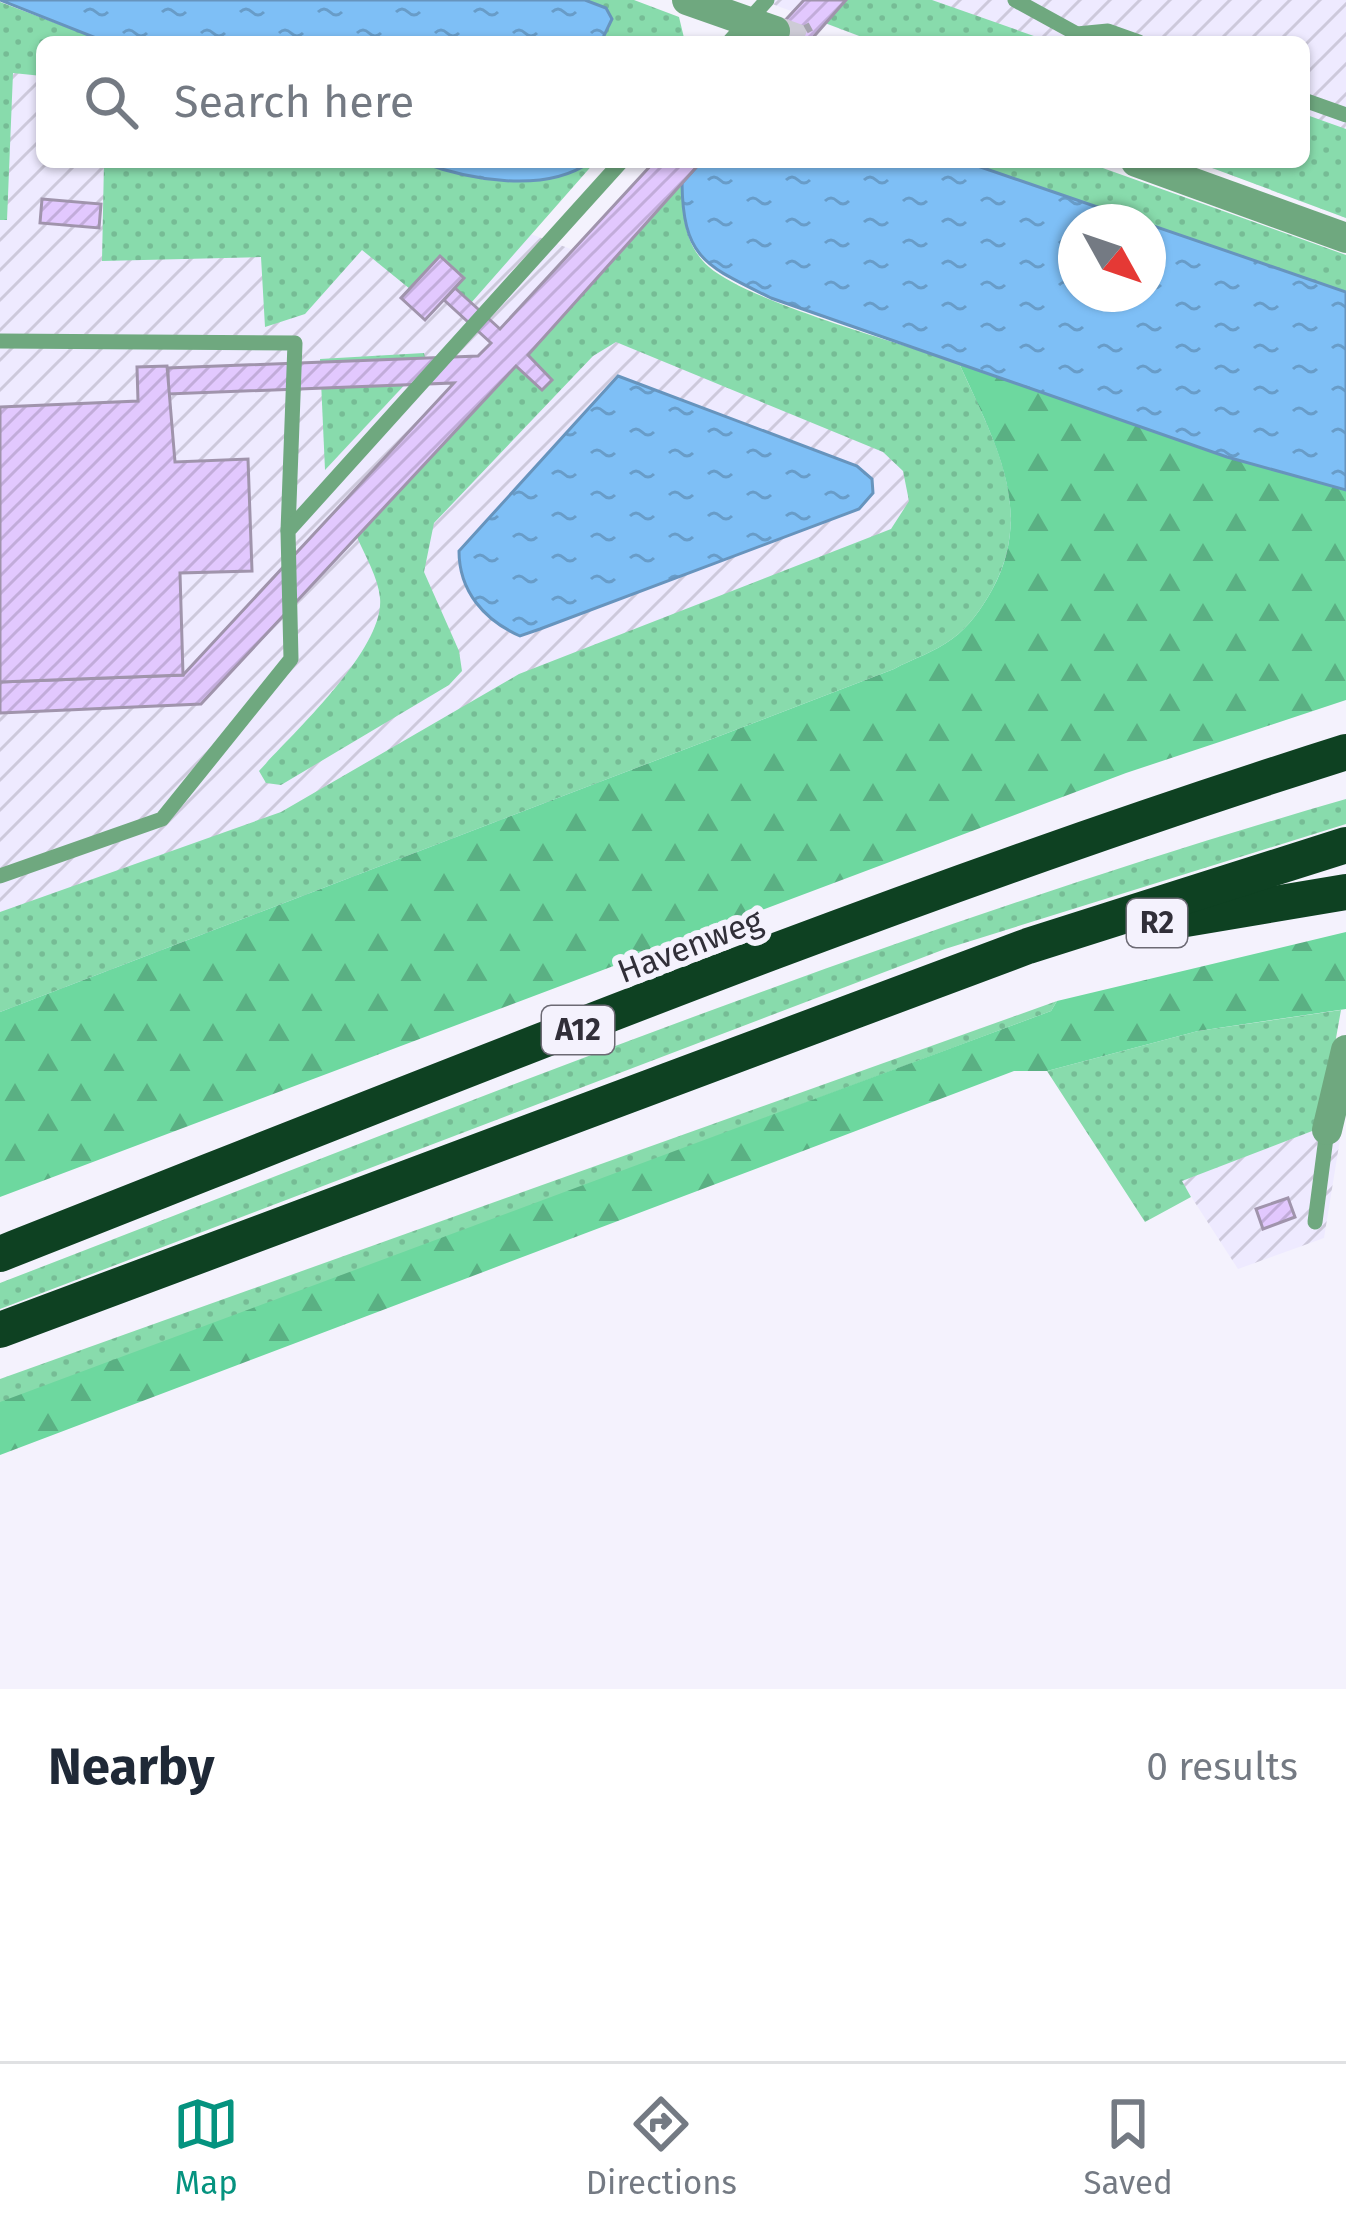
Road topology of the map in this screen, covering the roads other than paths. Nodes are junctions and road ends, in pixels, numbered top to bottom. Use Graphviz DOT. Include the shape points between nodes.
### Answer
graph roads {
  1 [pos="687,0"];
  2 [pos="1015,0"];
  3 [pos="755,24"];
  4 [pos="1120,36"];
  5 [pos="1310,102"];
  6 [pos="1346,115"];
  7 [pos="616,168"];
  8 [pos="1153,168"];
  9 [pos="1346,238"];
  10 [pos="0,340"];
  11 [pos="288,531"];
  12 [pos="1346,752"];
  13 [pos="1346,844"];
  14 [pos="0,877"];
  15 [pos="1346,892"];
  16 [pos="1028,946"];
  17 [pos="1346,1050"];
  18 [pos="1327,1130"];
  19 [pos="1315,1222"];
  20 [pos="0,1253"];
  21 [pos="0,1330"];
  1 -- 3 [label="street"];
  2 -- 4 [label="lane" via="1077,34"];
  5 -- 6 [label="lane"];
  7 -- 11 [label="lane"];
  8 -- 9 [label="street"];
  10 -- 11 [label="lane" via="296,344"];
  11 -- 14 [label="lane" via="291,659 162,818"];
  12 -- 20 [label="highway, Havenweg / A12" via="1158,811"];
  13 -- 16 [label="highway, A12"];
  15 -- 16 [label="highway, R2"];
  16 -- 21 [label="highway, A12"];
  17 -- 18 [label="street"];
  18 -- 19 [label="lane"];
}
